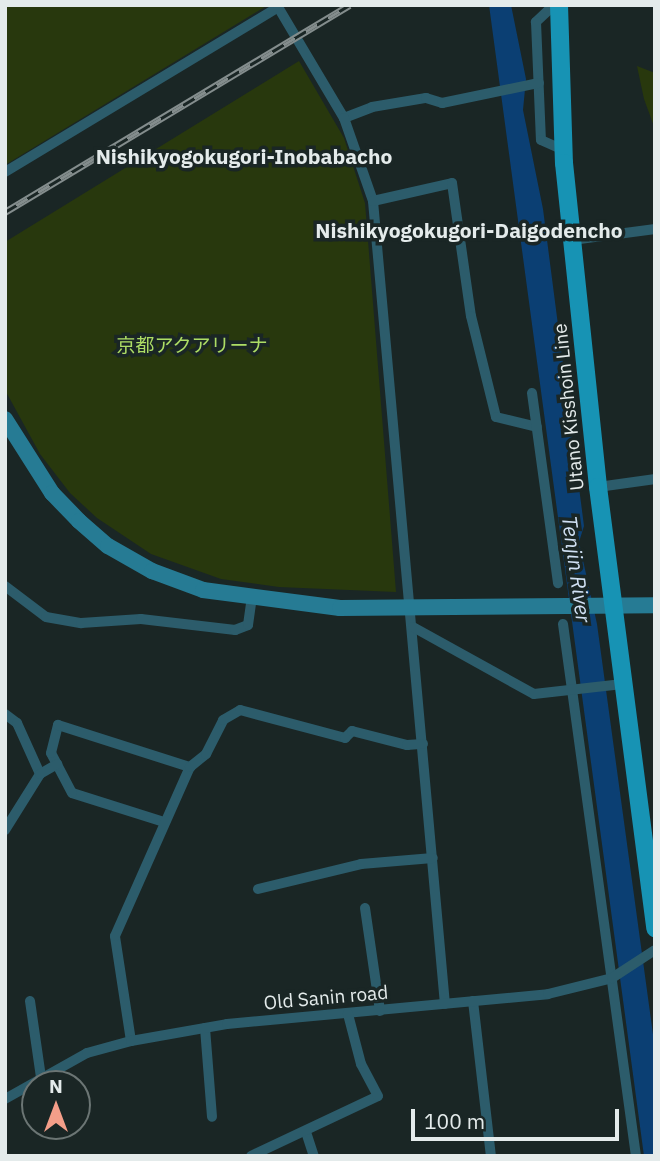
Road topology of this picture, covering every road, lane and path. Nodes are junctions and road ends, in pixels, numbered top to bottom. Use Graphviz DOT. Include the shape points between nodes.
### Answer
graph roads {
  1 [pos="556,5"];
  2 [pos="534,85"];
  3 [pos="345,118"];
  4 [pos="563,150"];
  5 [pos="5,173"];
  6 [pos="373,201"];
  7 [pos="655,229"];
  8 [pos="572,240"];
  9 [pos="533,393"];
  10 [pos="5,419"];
  11 [pos="537,426"];
  12 [pos="655,479"];
  13 [pos="598,487"];
  14 [pos="558,583"];
  15 [pos="5,586"];
  16 [pos="252,598"];
  17 [pos="607,605"];
  18 [pos="655,605"];
  19 [pos="411,607"];
  20 [pos="564,624"];
  21 [pos="413,627"];
  22 [pos="615,685"];
  23 [pos="575,691"];
  24 [pos="5,714"];
  25 [pos="423,744"];
  26 [pos="57,764"];
  27 [pos="190,767"];
  28 [pos="40,774"];
  29 [pos="7,822"];
  30 [pos="164,822"];
  31 [pos="433,858"];
  32 [pos="258,889"];
  33 [pos="365,908"];
  34 [pos="655,928"];
  35 [pos="652,953"];
  36 [pos="613,977"];
  37 [pos="30,1001"];
  38 [pos="473,1001"];
  39 [pos="445,1004"];
  40 [pos="380,1011"];
  41 [pos="348,1014"];
  42 [pos="205,1028"];
  43 [pos="131,1041"];
  44 [pos="40,1070"];
  45 [pos="54,1070"];
  46 [pos="21,1089"];
  47 [pos="5,1099"];
  48 [pos="212,1117"];
  49 [pos="306,1132"];
  50 [pos="251,1156"];
  51 [pos="314,1156"];
  52 [pos="491,1156"];
  53 [pos="636,1156"];
  1 -- 2 [label="street" via="536,22"];
  1 -- 4 [label="main road, Utano Kisshoin Line"];
  2 -- 3 [label="street" via="442,103 426,98 372,107"];
  2 -- 4 [label="street" via="541,140"];
  3 -- 5 [label="street" via="278,7"];
  3 -- 6 [label="street"];
  4 -- 8 [label="main road, Utano Kisshoin Line"];
  6 -- 11 [label="street" via="452,183 471,316 496,418"];
  6 -- 19 [label="street"];
  7 -- 8 [label="street"];
  8 -- 13 [label="main road, Utano Kisshoin Line"];
  9 -- 11 [label="street"];
  10 -- 16 [label="street" via="52,493 108,546 181,583"];
  11 -- 14 [label="street"];
  12 -- 13 [label="street"];
  13 -- 17 [label="main road, Utano Kisshoin Line"];
  15 -- 16 [label="street" via="46,617 81,623 141,619 236,630 248,625"];
  16 -- 19 [label="street" via="341,607"];
  17 -- 18 [label="street"];
  17 -- 19 [label="street"];
  17 -- 22 [label="main road, Utano Kisshoin Line"];
  19 -- 21 [label="street"];
  20 -- 23 [label="street"];
  21 -- 23 [label="street" via="534,694"];
  21 -- 25 [label="street"];
  22 -- 23 [label="street"];
  22 -- 34 [label="main road, Utano Kisshoin Line"];
  23 -- 36 [label="street"];
  24 -- 28 [label="street" via="17,723"];
  25 -- 27 [label="street" via="407,745 352,731 345,738 240,710 223,720 206,754"];
  25 -- 31 [label="street"];
  26 -- 27 [label="street" via="51,753 58,725"];
  26 -- 28 [label="street"];
  26 -- 30 [label="street" via="72,793"];
  27 -- 30 [label="street"];
  28 -- 29 [label="street"];
  30 -- 43 [label="street" via="115,936"];
  31 -- 32 [label="street" via="361,864"];
  31 -- 39 [label="street"];
  33 -- 40 [label="street"];
  35 -- 36 [label="street, Old Sanin road"];
  36 -- 38 [label="street, Old Sanin road" via="548,994"];
  36 -- 53 [label="street"];
  37 -- 44 [label="street"];
  38 -- 39 [label="street, Old Sanin road"];
  38 -- 52 [label="street"];
  39 -- 40 [label="street, Old Sanin road"];
  40 -- 41 [label="street, Old Sanin road"];
  41 -- 42 [label="street, Old Sanin road"];
  41 -- 49 [label="street" via="361,1064 378,1096"];
  42 -- 43 [label="street, Old Sanin road"];
  42 -- 48 [label="street"];
  43 -- 45 [label="street, Old Sanin road" via="87,1053"];
  46 -- 47 [label="street, Old Sanin road"];
  49 -- 50 [label="street"];
  49 -- 51 [label="street"];
}
